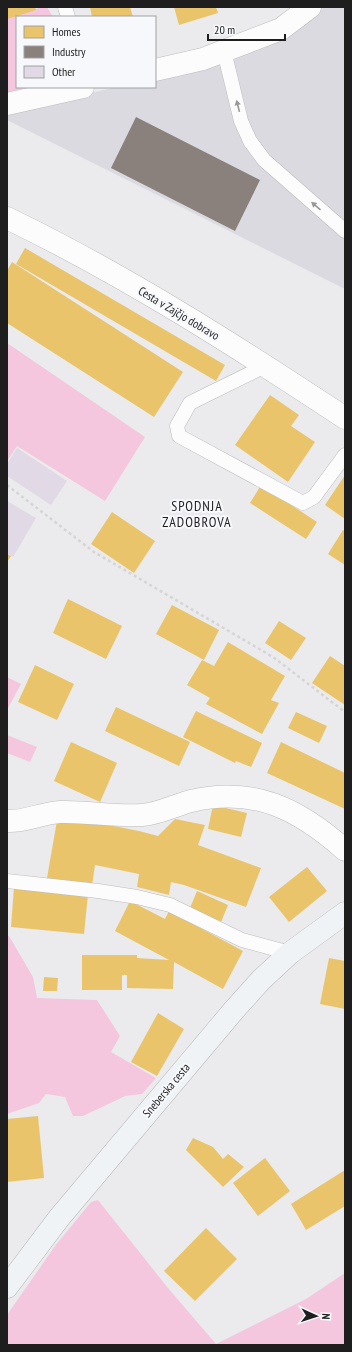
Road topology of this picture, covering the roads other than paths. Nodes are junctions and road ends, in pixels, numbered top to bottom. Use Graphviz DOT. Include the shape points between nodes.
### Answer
graph roads {
  1 [pos="310,7"];
  2 [pos="224,51"];
  3 [pos="156,70"];
  4 [pos="79,88"];
  5 [pos="7,104"];
  6 [pos="7,218"];
  7 [pos="345,231"];
  8 [pos="265,366"];
  9 [pos="345,418"];
  10 [pos="345,455"];
  11 [pos="7,821"];
  12 [pos="345,850"];
  13 [pos="7,881"];
  14 [pos="345,913"];
  15 [pos="290,953"];
  16 [pos="7,1287"];
  1 -- 2 [label="street" via="281,29"];
  2 -- 3 [label="street" via="203,59"];
  7 -- 2 [label="lane, one-way" via="264,160 250,141 241,121"];
  4 -- 5 [label="street"];
  6 -- 8 [label="street, Cesta v Zajčjo dobravo" via="161,302"];
  8 -- 9 [label="street, Cesta v Zajčjo dobravo"];
  8 -- 10 [label="lane" via="190,403 177,426 179,436 303,503 314,497"];
  11 -- 12 [label="street" via="22,821 60,812 143,815 220,795 243,796 266,801 293,813 320,828"];
  13 -- 15 [label="lane" via="98,891 170,905 242,940"];
  14 -- 15 [label="street, Sneberska cesta"];
  15 -- 16 [label="street, Sneberska cesta" via="261,980 229,1016 59,1218"];
}
